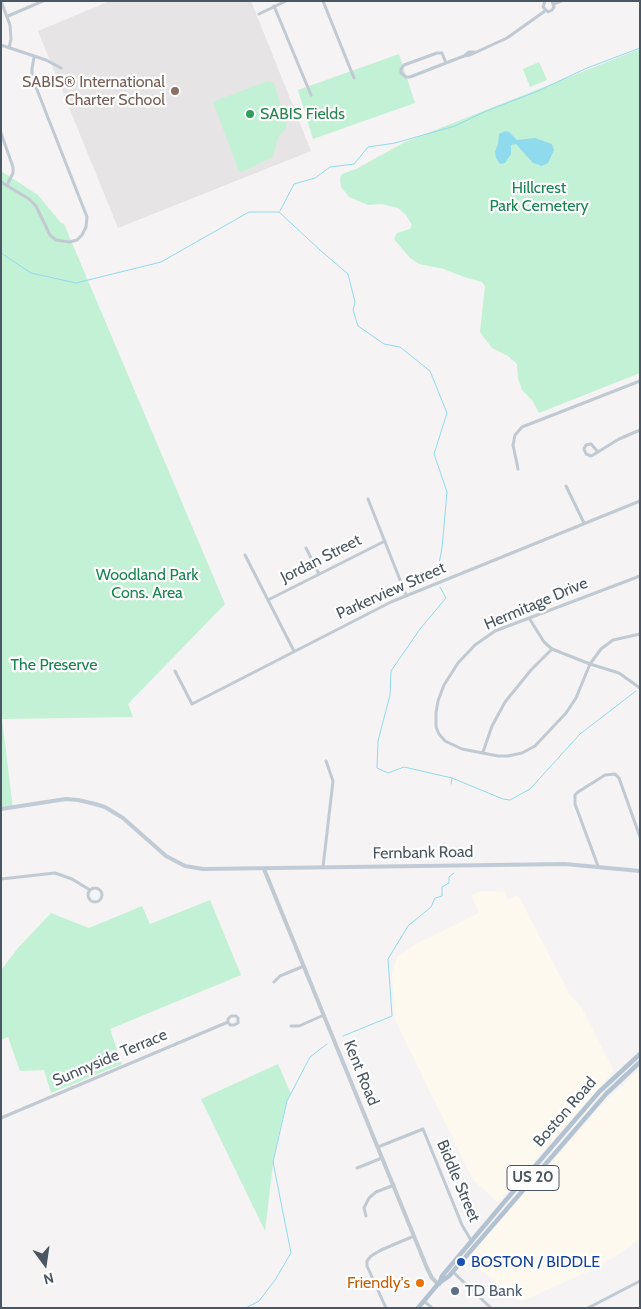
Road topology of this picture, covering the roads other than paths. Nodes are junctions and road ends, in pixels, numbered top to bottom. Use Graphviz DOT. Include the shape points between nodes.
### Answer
graph roads {
  1 [pos="1,1"];
  2 [pos="43,1"];
  3 [pos="286,1"];
  4 [pos="323,1"];
  5 [pos="545,1"];
  6 [pos="561,1"];
  7 [pos="553,3"];
  8 [pos="274,6"];
  9 [pos="545,11"];
  10 [pos="259,14"];
  11 [pos="8,16"];
  12 [pos="1,45"];
  13 [pos="9,48"];
  14 [pos="34,57"];
  15 [pos="446,63"];
  16 [pos="61,68"];
  17 [pos="354,78"];
  18 [pos="310,95"];
  19 [pos="1,133"];
  20 [pos="1,182"];
  21 [pos="6,185"];
  22 [pos="640,381"];
  23 [pos="640,430"];
  24 [pos="598,452"];
  25 [pos="518,469"];
  26 [pos="566,486"];
  27 [pos="368,499"];
  28 [pos="640,501"];
  29 [pos="584,524"];
  30 [pos="385,541"];
  31 [pos="306,548"];
  32 [pos="246,555"];
  33 [pos="319,574"];
  34 [pos="640,576"];
  35 [pos="406,595"];
  36 [pos="268,600"];
  37 [pos="529,618"];
  38 [pos="640,634"];
  39 [pos="552,649"];
  40 [pos="294,651"];
  41 [pos="590,664"];
  42 [pos="175,671"];
  43 [pos="640,688"];
  44 [pos="483,752"];
  45 [pos="326,761"];
  46 [pos="1,809"];
  47 [pos="640,837"];
  48 [pos="598,866"];
  49 [pos="323,868"];
  50 [pos="264,869"];
  51 [pos="640,871"];
  52 [pos="1,879"];
  53 [pos="90,890"];
  54 [pos="304,966"];
  55 [pos="274,982"];
  56 [pos="324,1015"];
  57 [pos="228,1022"];
  58 [pos="291,1026"];
  59 [pos="640,1054"];
  60 [pos="640,1062"];
  61 [pos="1,1118"];
  62 [pos="378,1147"];
  63 [pos="383,1158"];
  64 [pos="357,1168"];
  65 [pos="394,1185"];
  66 [pos="366,1216"];
  67 [pos="414,1236"];
  68 [pos="472,1242"];
  69 [pos="453,1272"];
  70 [pos="640,1281"];
  71 [pos="438,1284"];
  72 [pos="424,1301"];
  73 [pos="386,1308"];
  74 [pos="418,1308"];
  75 [pos="432,1308"];
  76 [pos="490,1308"];
  77 [pos="588,1308"];
  1 -- 11 [label="street"];
  2 -- 11 [label="street"];
  3 -- 8 [label="street"];
  4 -- 17 [label="street"];
  5 -- 9 [label="street"];
  6 -- 7 [label="street"];
  7 -- 9 [label="street" via="552,10"];
  8 -- 10 [label="street"];
  8 -- 18 [label="street"];
  9 -- 15 [label="street" via="507,38"];
  11 -- 13 [label="street" via="12,33"];
  12 -- 13 [label="street"];
  13 -- 14 [label="street"];
  14 -- 16 [label="street"];
  14 -- 21 [label="street" via="32,77 87,217 82,235 70,242 56,240 30,199"];
  15 -- 15 [label="street" via="408,77 401,73 404,65 436,53 442,54"];
  19 -- 21 [label="street" via="13,167"];
  20 -- 21 [label="street"];
  22 -- 25 [label="street" via="522,427 512,445"];
  23 -- 24 [label="street"];
  26 -- 29 [label="street"];
  27 -- 30 [label="street"];
  28 -- 29 [label="street, Parkerview Street"];
  29 -- 35 [label="street, Parkerview Street"];
  30 -- 33 [label="street, Jordan Street"];
  30 -- 35 [label="street"];
  31 -- 33 [label="street"];
  32 -- 36 [label="street"];
  33 -- 36 [label="street, Jordan Street"];
  34 -- 37 [label="street, Hermitage Drive"];
  35 -- 40 [label="street, Parkerview Street"];
  36 -- 40 [label="street"];
  37 -- 39 [label="street"];
  37 -- 44 [label="street, Hermitage Drive" via="495,631 475,645 452,672 438,701 436,727 444,741 462,749"];
  38 -- 41 [label="street, Hermitage Drive" via="620,637 606,644"];
  39 -- 41 [label="street"];
  39 -- 44 [label="street" via="506,702 492,726"];
  40 -- 42 [label="street, Parkerview Street" via="192,704"];
  41 -- 43 [label="street" via="619,673"];
  41 -- 44 [label="street, Hermitage Drive" via="576,698 535,746 508,756"];
  45 -- 49 [label="street" via="333,780"];
  46 -- 50 [label="main road, Fernbank Road" via="78,800 105,807 123,818 171,859 185,866 206,870"];
  47 -- 48 [label="street" via="615,774 605,775 578,792 575,804"];
  48 -- 49 [label="main road, Fernbank Road"];
  48 -- 51 [label="main road, Fernbank Road"];
  49 -- 50 [label="main road, Fernbank Road"];
  50 -- 54 [label="street, Kent Road"];
  52 -- 53 [label="street" via="55,873"];
  53 -- 53 [label="street" via="88,897 91,901 101,900 101,890"];
  54 -- 55 [label="street"];
  54 -- 56 [label="street, Kent Road"];
  56 -- 58 [label="street" via="300,1026"];
  56 -- 62 [label="street, Kent Road"];
  57 -- 61 [label="street, Sunnyside Terrace"];
  59 -- 68 [label="main road, Boston Road / US 20" via="604,1087"];
  60 -- 69 [label="main road, Boston Road / US 20" via="606,1094"];
  62 -- 63 [label="street, Kent Road"];
  62 -- 68 [label="street, Biddle Street" via="422,1129"];
  63 -- 64 [label="street"];
  63 -- 65 [label="street, Kent Road"];
  65 -- 66 [label="street" via="369,1198 364,1208"];
  65 -- 67 [label="street, Kent Road"];
  67 -- 71 [label="street, Kent Road" via="429,1273"];
  67 -- 73 [label="street" via="381,1250 367,1261"];
  68 -- 71 [label="main road, Boston Road / US 20"];
  69 -- 71 [label="main road, Boston Road / US 20"];
  69 -- 76 [label="street"];
  70 -- 77 [label="street"];
  71 -- 72 [label="main road, Boston Road / US 20"];
  72 -- 74 [label="main road, Boston Road / US 20"];
  72 -- 75 [label="street"];
}
